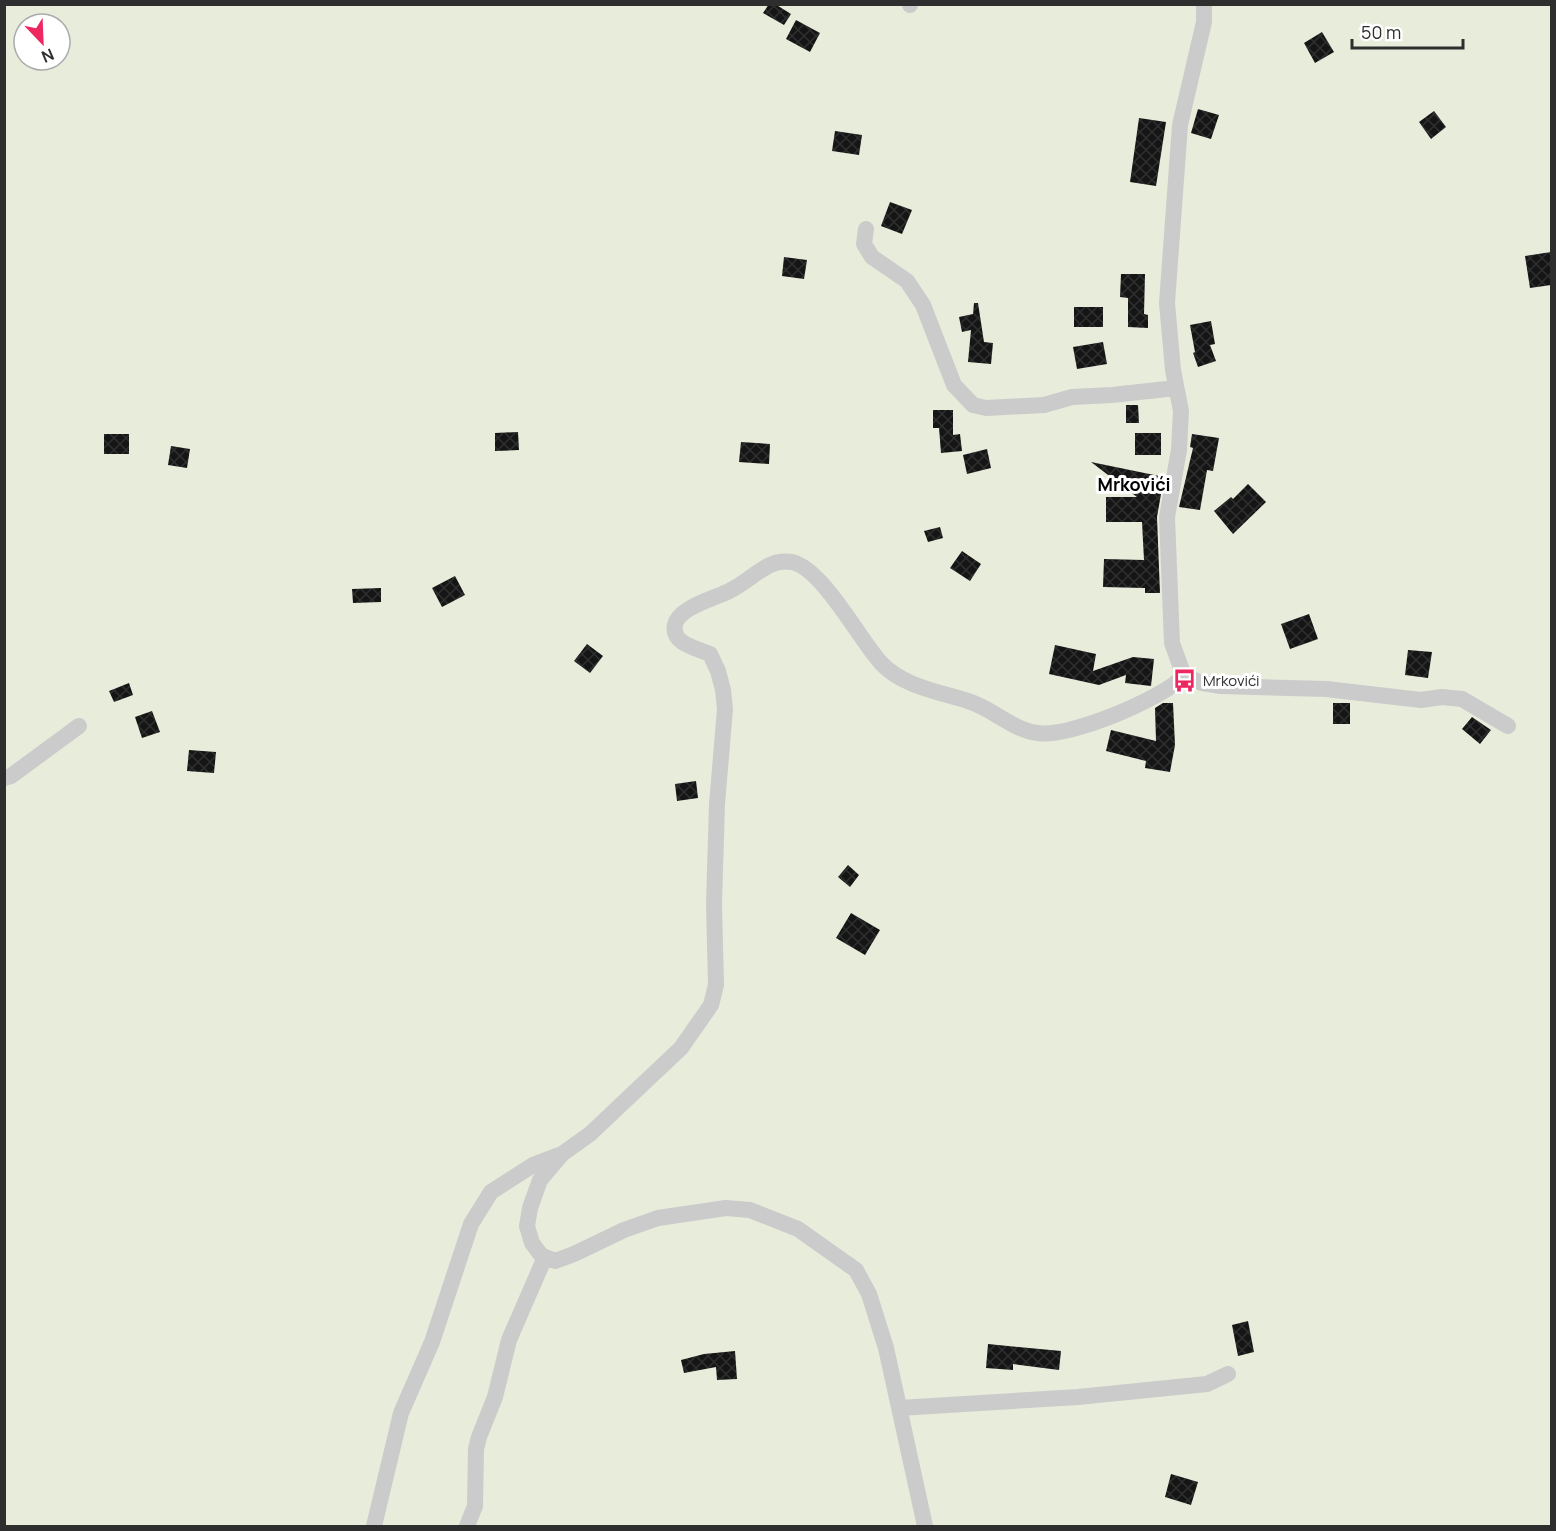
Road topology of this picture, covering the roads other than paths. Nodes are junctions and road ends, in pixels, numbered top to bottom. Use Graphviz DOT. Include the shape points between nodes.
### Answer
graph roads {
  1 [pos="1203,4"];
  2 [pos="866,229"];
  3 [pos="1176,388"];
  4 [pos="1184,676"];
  5 [pos="79,726"];
  6 [pos="1508,726"];
  7 [pos="4,778"];
  8 [pos="562,1154"];
  9 [pos="545,1257"];
  10 [pos="1228,1374"];
  11 [pos="899,1408"];
  12 [pos="374,1527"];
  13 [pos="467,1527"];
  14 [pos="925,1527"];
  1 -- 3 [label="street" via="1204,22 1180,125 1167,303"];
  2 -- 3 [label="street" via="864,244 872,257 907,280 923,305 954,385 973,405 1044,405 1072,397"];
  3 -- 4 [label="street" via="1181,411 1179,450 1167,518 1172,643"];
  4 -- 6 [label="street" via="1221,686 1326,689 1421,700 1462,699"];
  4 -- 8 [label="street" via="1139,704 1095,723 1066,732 1038,733 1010,723 979,704 903,679 882,664 819,580 794,563 771,565 679,616 675,625 681,642 710,654 718,671 725,709 717,804 716,985 711,1005 681,1048 590,1134"];
  5 -- 7 [label="street"];
  8 -- 9 [label="street" via="540,1180 527,1227 532,1243"];
  8 -- 12 [label="street" via="533,1165 490,1192 471,1224 428,1351 401,1413"];
  9 -- 11 [label="street" via="555,1261 658,1218 726,1208 750,1210 798,1229 855,1270 869,1294"];
  9 -- 13 [label="street" via="509,1340 495,1397 479,1437 475,1506"];
  10 -- 11 [label="street" via="1207,1384"];
  11 -- 14 [label="street"];
}
